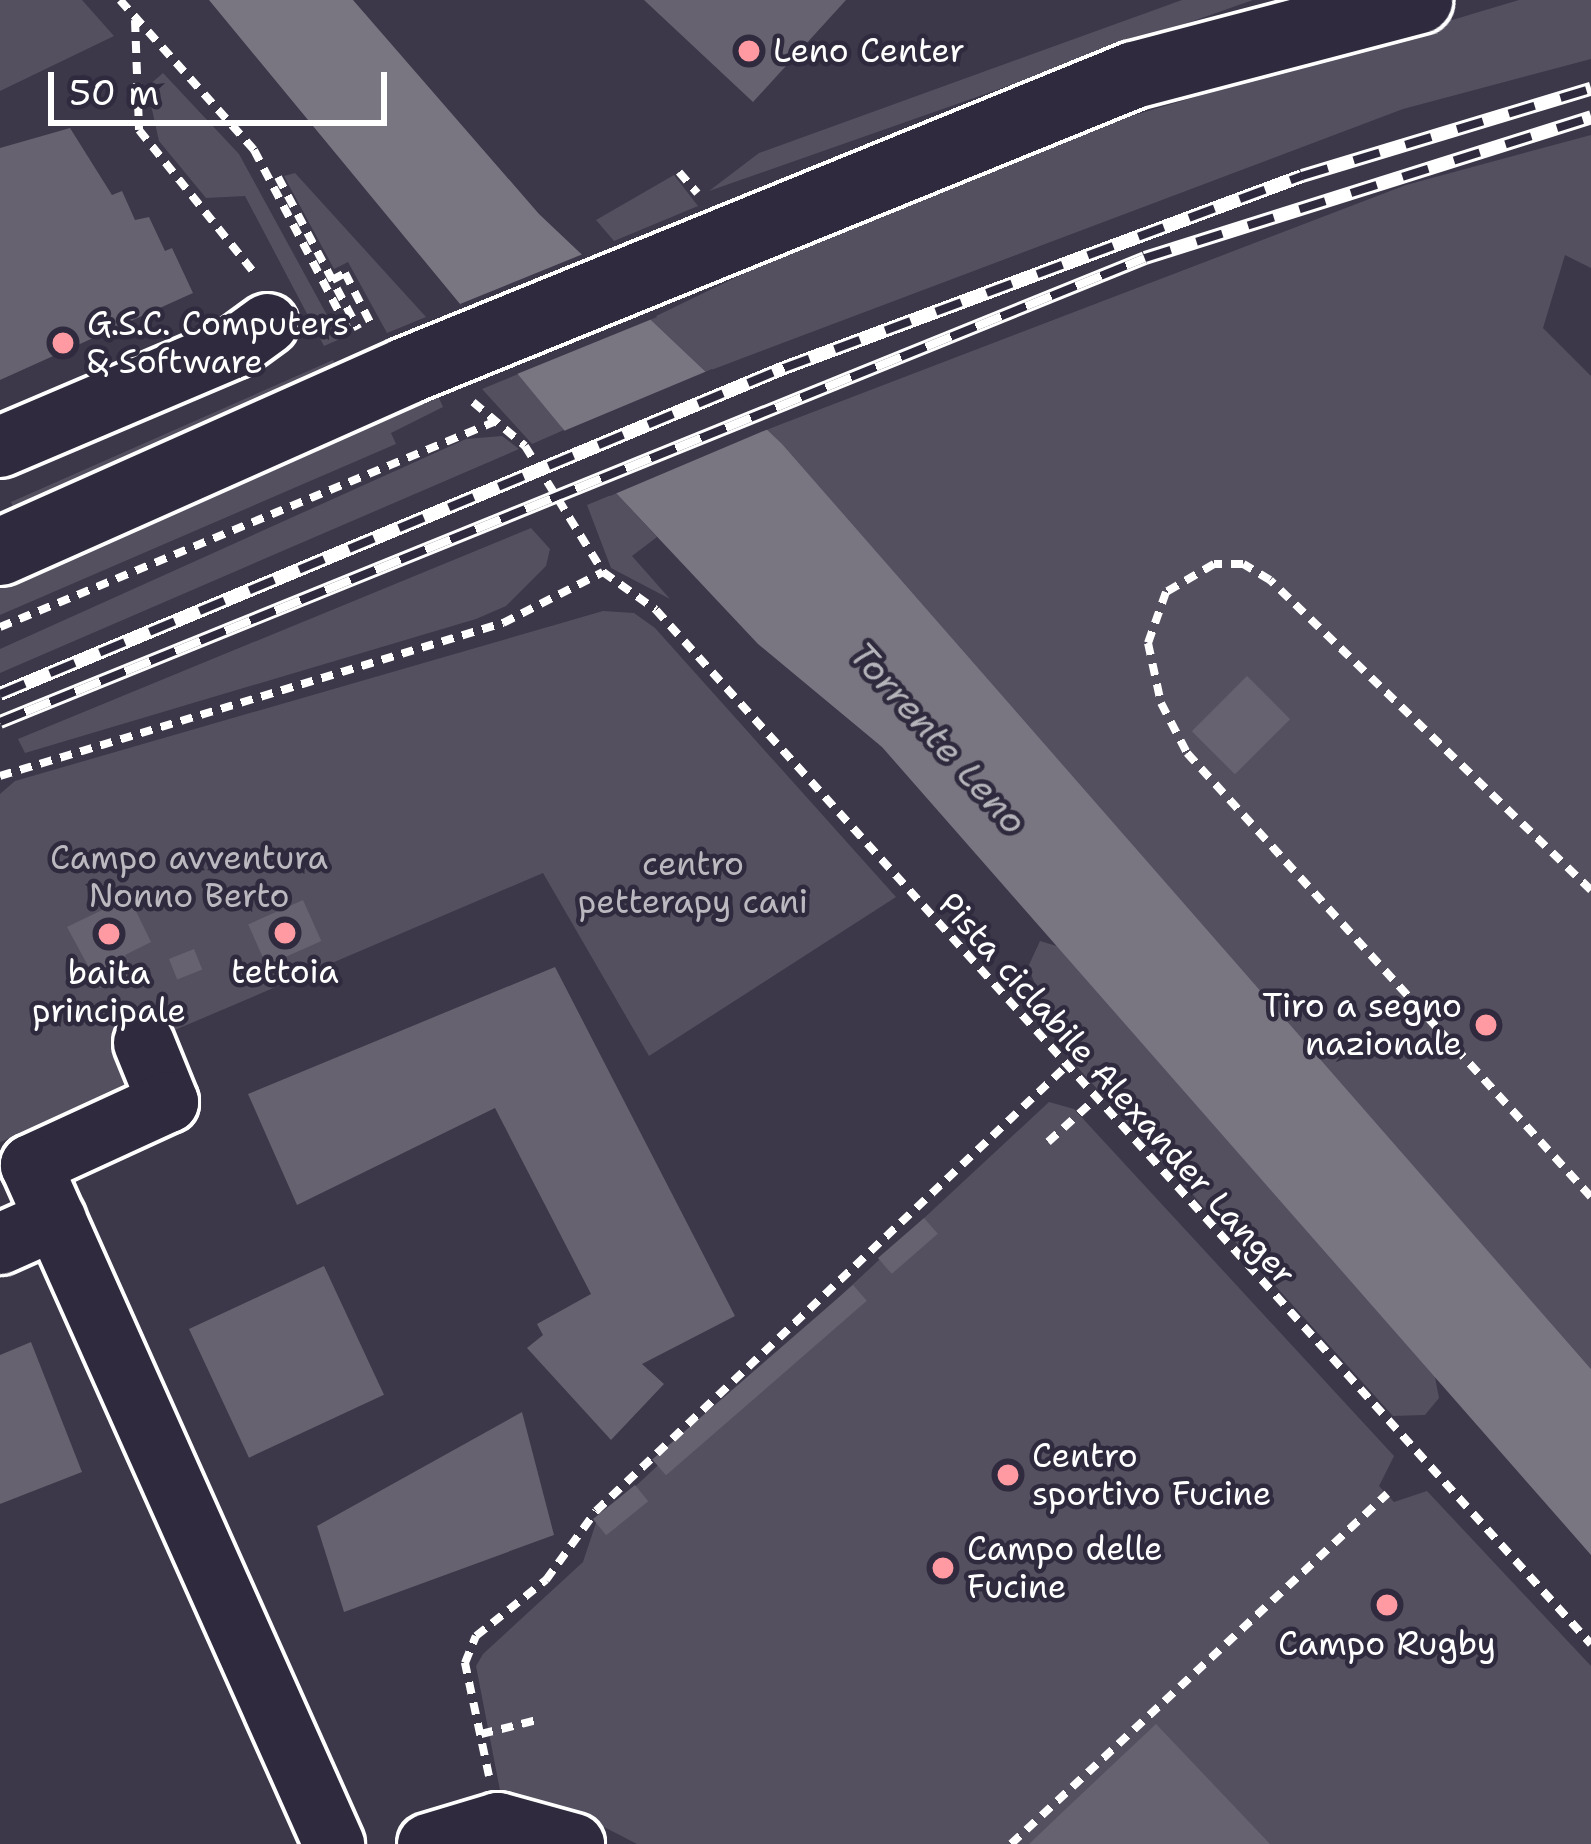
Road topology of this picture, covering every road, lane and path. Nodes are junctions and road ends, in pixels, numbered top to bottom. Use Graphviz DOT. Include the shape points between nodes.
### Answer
graph roads {
  1 [pos="120,0"];
  2 [pos="1405,2"];
  3 [pos="135,18"];
  4 [pos="278,177"];
  5 [pos="332,280"];
  6 [pos="268,324"];
  7 [pos="372,342"];
  8 [pos="0,447"];
  9 [pos="0,552"];
  10 [pos="603,572"];
  11 [pos="0,627"];
  12 [pos="0,776"];
  13 [pos="1591,890"];
  14 [pos="144,1043"];
  15 [pos="1063,1069"];
  16 [pos="1093,1100"];
  17 [pos="1048,1142"];
  18 [pos="1591,1198"];
  19 [pos="56,1219"];
  20 [pos="0,1244"];
  21 [pos="1387,1494"];
  22 [pos="1591,1644"];
  23 [pos="537,1720"];
  24 [pos="481,1734"];
  25 [pos="499,1823"];
  26 [pos="334,1844"];
  27 [pos="428,1844"];
  28 [pos="574,1844"];
  29 [pos="1012,1844"];
  1 -- 3 [label="path"];
  2 -- 7 [label="main road" via="1134,75 677,262"];
  3 -- 6 [label="path" via="139,130 252,269"];
  3 -- 7 [label="path" via="254,150"];
  4 -- 5 [label="path"];
  5 -- 7 [label="path"];
  5 -- 7 [label="path" via="345,273"];
  6 -- 8 [label="street" via="236,347"];
  7 -- 9 [label="main road"];
  10 -- 11 [label="path" via="525,446 496,422"];
  10 -- 12 [label="path" via="503,622"];
  10 -- 15 [label="path, Pista ciclabile Alexander Langer" via="656,610"];
  13 -- 18 [label="path" via="1270,580 1244,564 1214,565 1166,592 1148,643 1161,703 1187,753"];
  14 -- 19 [label="street" via="168,1102 31,1165"];
  15 -- 16 [label="path, Pista ciclabile Alexander Langer"];
  15 -- 24 [label="path" via="596,1510 546,1580 476,1636 465,1663"];
  16 -- 17 [label="path"];
  16 -- 22 [label="path, Pista ciclabile Alexander Langer"];
  19 -- 20 [label="street"];
  19 -- 26 [label="street"];
  21 -- 29 [label="path"];
  23 -- 24 [label="path"];
  24 -- 25 [label="path"];
  25 -- 27 [label="street"];
  25 -- 28 [label="street"];
}
